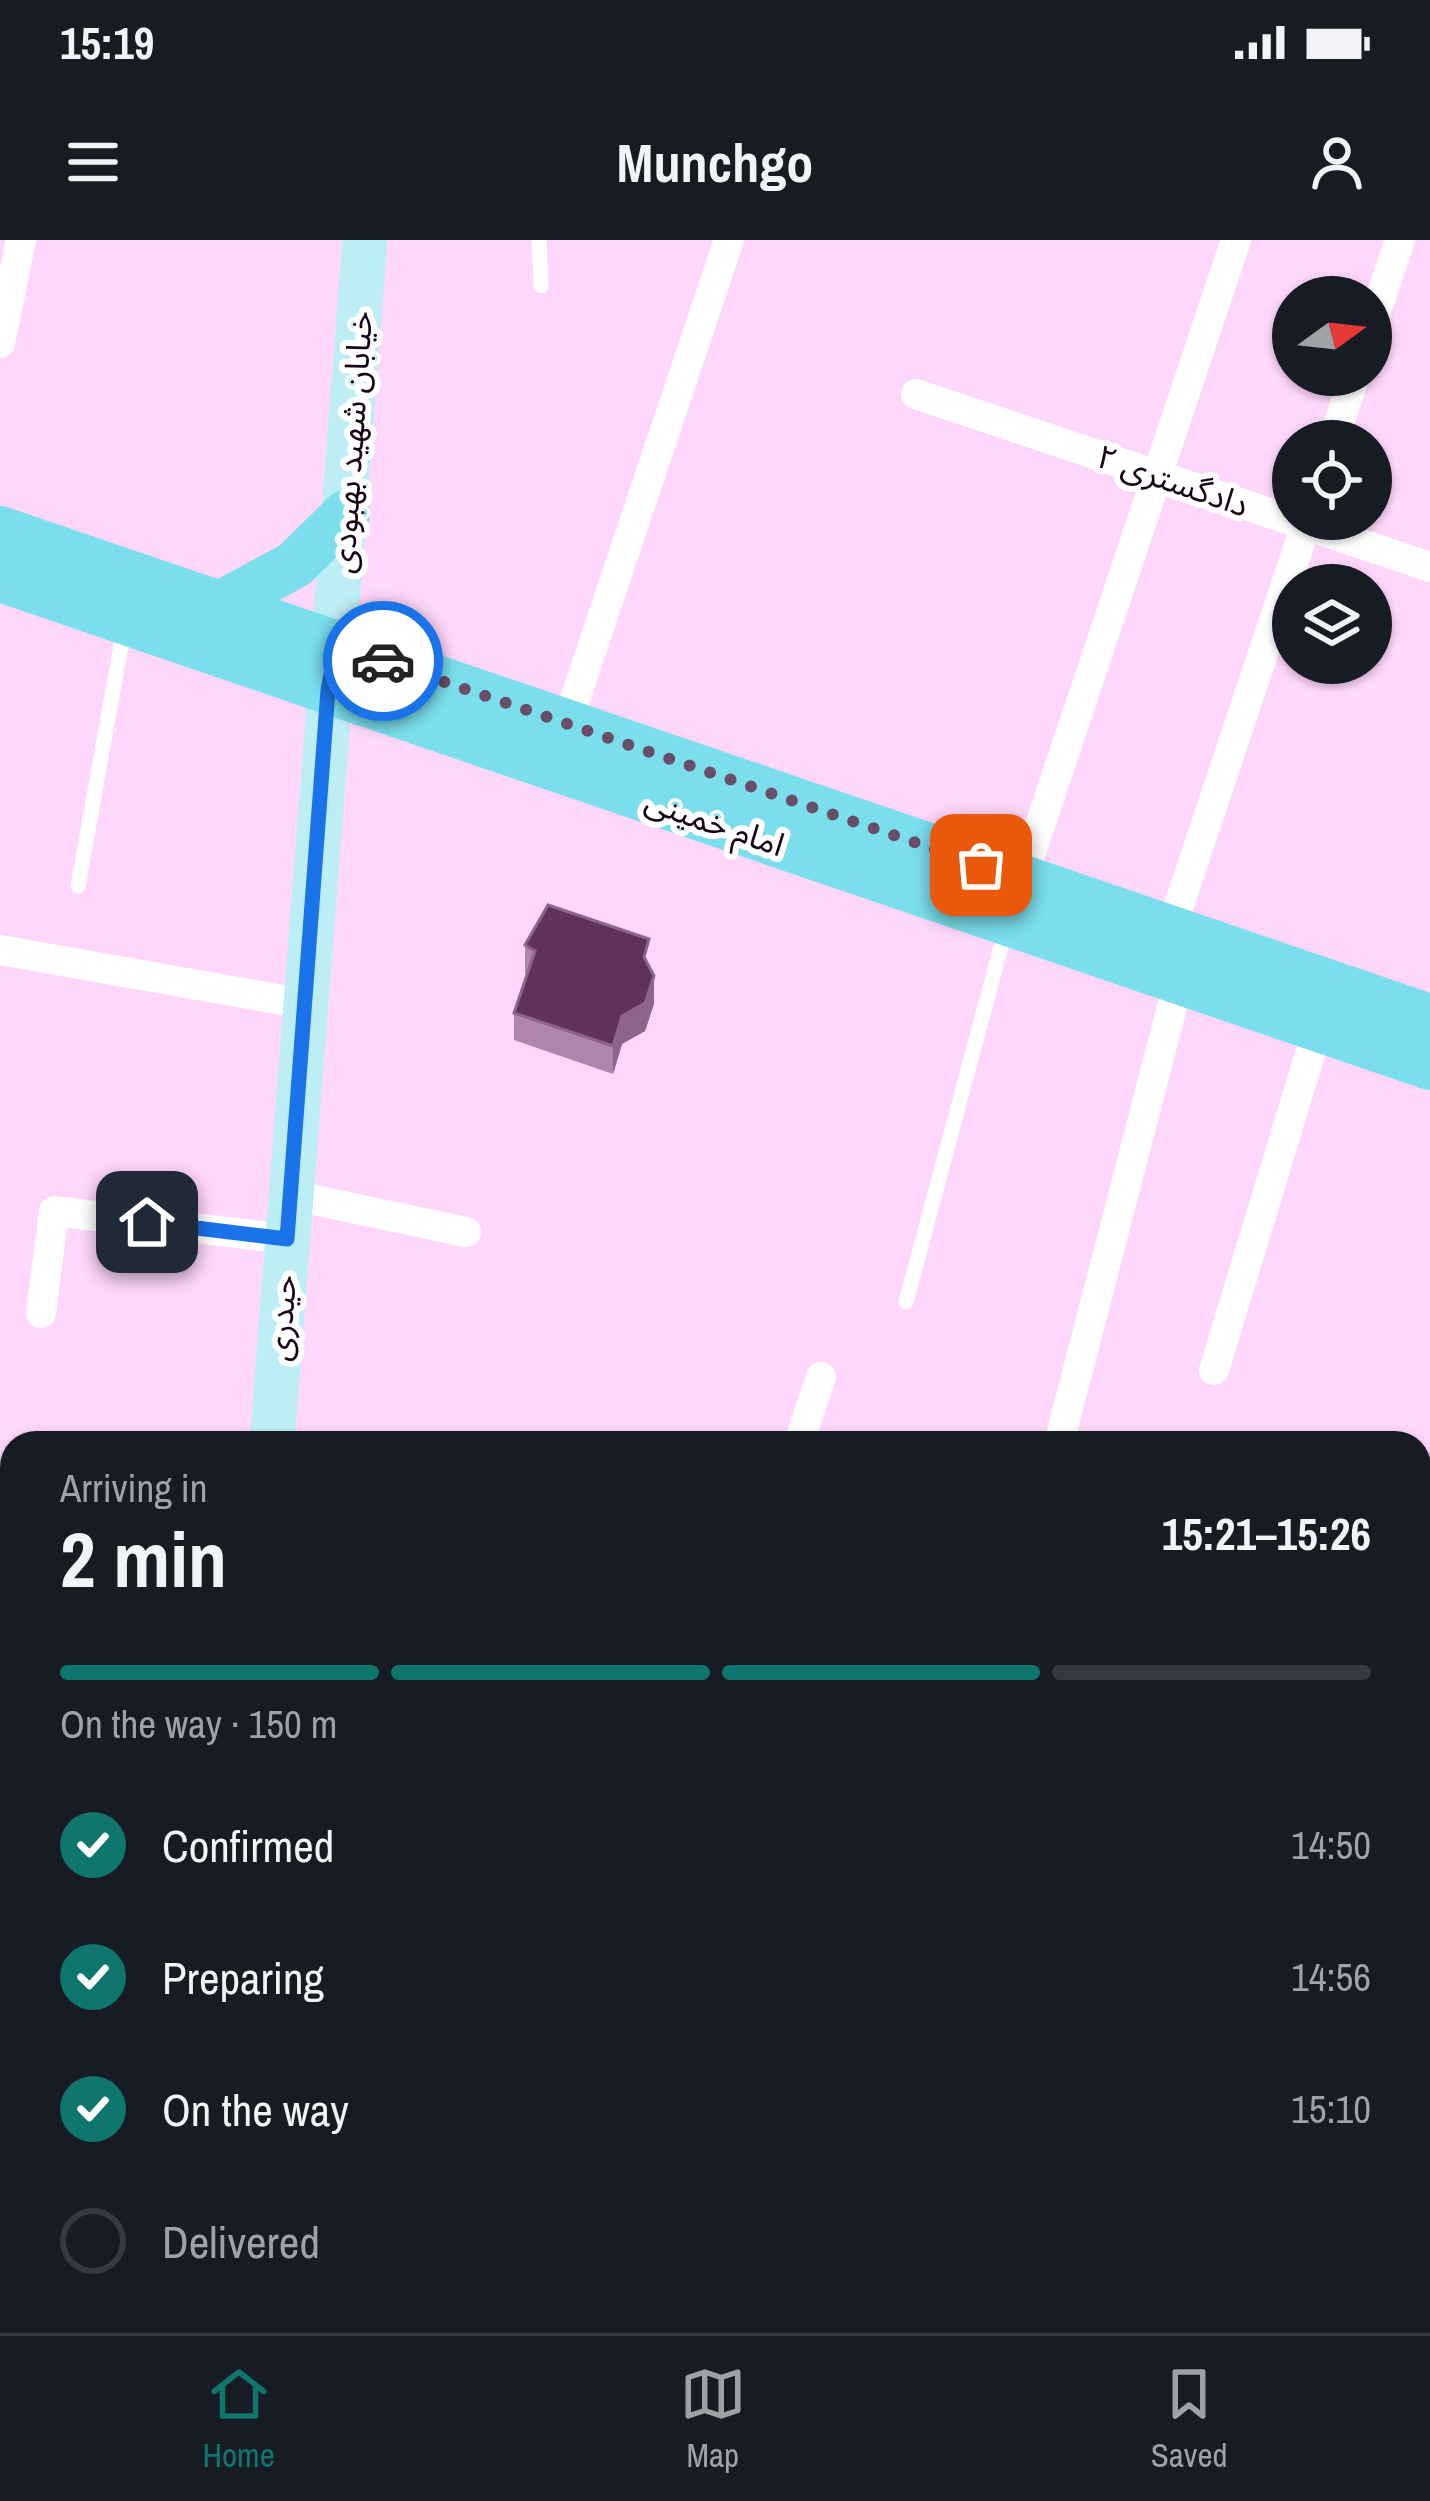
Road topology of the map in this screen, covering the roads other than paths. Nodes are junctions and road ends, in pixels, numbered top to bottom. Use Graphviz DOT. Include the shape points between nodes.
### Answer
graph roads {
  1 [pos="21,240"];
  2 [pos="365,240"];
  3 [pos="539,240"];
  4 [pos="729,240"];
  5 [pos="1236,240"];
  6 [pos="1400,240"];
  7 [pos="1388,276"];
  8 [pos="541,286"];
  9 [pos="0,344"];
  10 [pos="916,394"];
  11 [pos="1158,476"];
  12 [pos="1272,511"];
  13 [pos="346,514"];
  14 [pos="0,530"];
  15 [pos="1301,540"];
  16 [pos="1356,540"];
  17 [pos="1430,567"];
  18 [pos="0,578"];
  19 [pos="220,605"];
  20 [pos="125,621"];
  21 [pos="332,667"];
  22 [pos="567,723"];
  23 [pos="78,886"];
  24 [pos="1015,900"];
  25 [pos="1171,929"];
  26 [pos="0,950"];
  27 [pos="1179,980"];
  28 [pos="305,1004"];
  29 [pos="1430,1018"];
  30 [pos="1318,1028"];
  31 [pos="1430,1066"];
  32 [pos="289,1217"];
  33 [pos="466,1232"];
  34 [pos="906,1302"];
  35 [pos="41,1313"];
  36 [pos="1214,1370"];
  37 [pos="821,1377"];
  38 [pos="273,1431"];
  39 [pos="804,1431"];
  40 [pos="1062,1431"];
  1 -- 9 [label="street"];
  2 -- 13 [label="main road, خیابان شهید بهبودی"];
  3 -- 8 [label="lane"];
  4 -- 22 [label="street"];
  5 -- 11 [label="street"];
  6 -- 7 [label="street"];
  10 -- 11 [label="street, دادگستری ۲"];
  11 -- 12 [label="street, دادگستری ۲"];
  11 -- 24 [label="street"];
  13 -- 19 [label="main road" via="293,565"];
  13 -- 21 [label="main road, خیابان شهید بهبودی"];
  14 -- 19 [label="main road, امام خمینی"];
  15 -- 25 [label="street"];
  16 -- 17 [label="street, دادگستری ۲"];
  18 -- 20 [label="main road, امام خمینی"];
  19 -- 21 [label="main road, امام خمینی"];
  20 -- 21 [label="main road, امام خمینی"];
  20 -- 23 [label="lane"];
  21 -- 22 [label="main road, امام خمینی"];
  21 -- 24 [label="main road, امام خمینی"];
  21 -- 28 [label="main road, حیدری"];
  22 -- 24 [label="main road, امام خمینی"];
  24 -- 25 [label="main road, امام خمینی"];
  24 -- 27 [label="main road, امام خمینی"];
  24 -- 34 [label="lane"];
  25 -- 29 [label="main road, امام خمینی"];
  26 -- 28 [label="street"];
  27 -- 30 [label="main road, امام خمینی"];
  27 -- 40 [label="street"];
  28 -- 32 [label="main road, حیدری"];
  30 -- 31 [label="main road, امام خمینی"];
  30 -- 36 [label="street"];
  32 -- 33 [label="street"];
  32 -- 35 [label="street" via="54,1211"];
  32 -- 38 [label="main road, حیدری"];
  37 -- 39 [label="street"];
}
